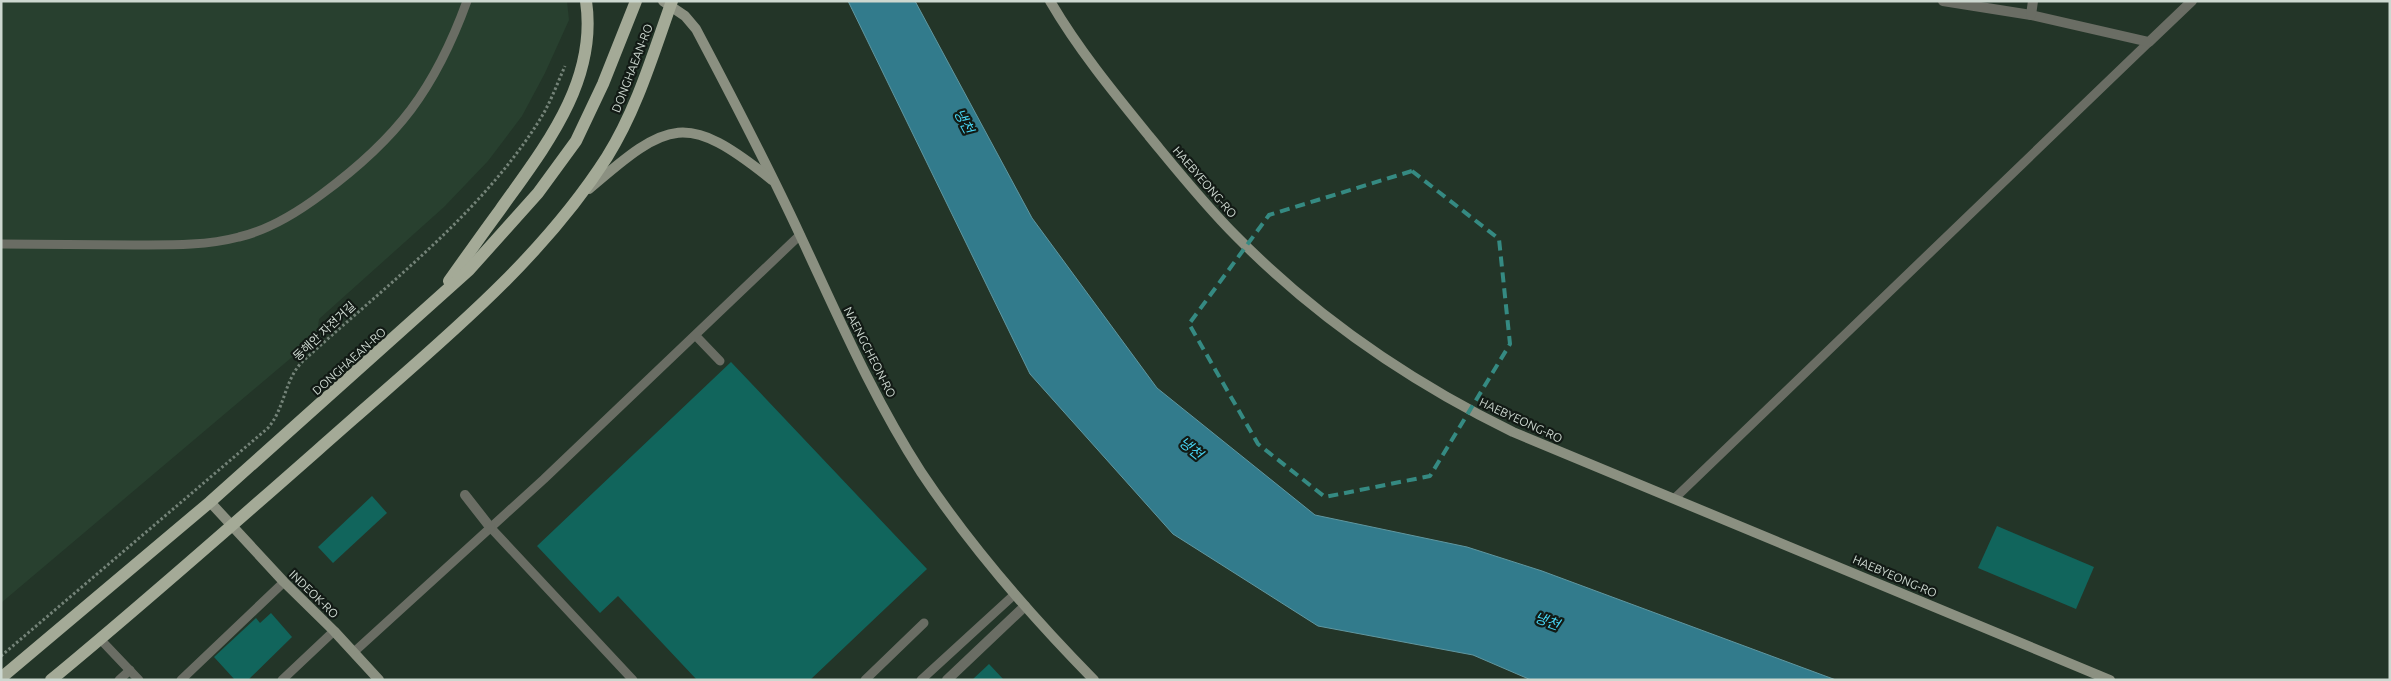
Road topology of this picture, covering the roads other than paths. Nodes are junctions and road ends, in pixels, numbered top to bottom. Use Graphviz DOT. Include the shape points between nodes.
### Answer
graph roads {
  1 [pos="467,1"];
  2 [pos="586,1"];
  3 [pos="636,1"];
  4 [pos="1050,1"];
  5 [pos="1943,1"];
  6 [pos="2033,1"];
  7 [pos="2192,1"];
  8 [pos="668,3"];
  9 [pos="2031,16"];
  10 [pos="2150,42"];
  11 [pos="776,183"];
  12 [pos="580,196"];
  13 [pos="800,235"];
  14 [pos="1,244"];
  15 [pos="433,305"];
  16 [pos="696,336"];
  17 [pos="720,361"];
  18 [pos="465,495"];
  19 [pos="1674,498"];
  20 [pos="210,502"];
  21 [pos="232,526"];
  22 [pos="490,527"];
  23 [pos="284,582"];
  24 [pos="1014,594"];
  25 [pos="1025,606"];
  26 [pos="924,623"];
  27 [pos="334,631"];
  28 [pos="100,639"];
  29 [pos="354,652"];
  30 [pos="130,670"];
  31 [pos="1,678"];
  32 [pos="51,680"];
  33 [pos="119,680"];
  34 [pos="139,680"];
  35 [pos="181,680"];
  36 [pos="282,680"];
  37 [pos="379,680"];
  38 [pos="633,680"];
  39 [pos="865,680"];
  40 [pos="921,680"];
  41 [pos="946,680"];
  42 [pos="1094,680"];
  43 [pos="2110,680"];
  1 -- 14 [label="lane" via="441,63 412,111 369,157 290,215 240,237 207,242 168,245"];
  2 -- 15 [label="main road" via="589,31 586,50 575,90 554,135"];
  3 -- 15 [label="main road, DONGHAEAN-RO" via="590,114 559,167 506,230"];
  4 -- 19 [label="street, HAEBYEONG-RO" via="1101,76 1205,203 1242,242 1308,301 1373,351 1446,398 1552,448"];
  5 -- 9 [label="street"];
  6 -- 9 [label="street"];
  7 -- 10 [label="street"];
  8 -- 11 [label="street, NAENGCHEON-RO" via="696,29"];
  8 -- 12 [label="main road, DONGHAEAN-RO" via="628,117 608,156"];
  9 -- 10 [label="street"];
  10 -- 19 [label="lane"];
  11 -- 12 [label="street" via="725,146 698,133 685,132 651,140"];
  11 -- 13 [label="street, NAENGCHEON-RO"];
  12 -- 21 [label="main road, DONGHAEAN-RO" via="523,263 452,332"];
  13 -- 16 [label="lane"];
  13 -- 24 [label="street, NAENGCHEON-RO" via="845,332 900,436 948,510"];
  15 -- 20 [label="main road, DONGHAEAN-RO"];
  16 -- 17 [label="lane"];
  16 -- 22 [label="lane"];
  18 -- 22 [label="street"];
  19 -- 43 [label="street, HAEBYEONG-RO"];
  20 -- 21 [label="street, INDEOK-RO"];
  20 -- 31 [label="main road, DONGHAEAN-RO"];
  21 -- 23 [label="street, INDEOK-RO"];
  21 -- 28 [label="main road, DONGHAEAN-RO"];
  22 -- 29 [label="lane"];
  22 -- 38 [label="lane"];
  23 -- 27 [label="street, INDEOK-RO"];
  23 -- 35 [label="lane"];
  24 -- 25 [label="street, NAENGCHEON-RO"];
  24 -- 40 [label="lane"];
  25 -- 41 [label="street"];
  25 -- 42 [label="street, NAENGCHEON-RO"];
  26 -- 39 [label="lane"];
  27 -- 29 [label="street, INDEOK-RO"];
  27 -- 36 [label="lane"];
  28 -- 30 [label="lane"];
  28 -- 32 [label="main road, DONGHAEAN-RO"];
  29 -- 37 [label="street, INDEOK-RO"];
  30 -- 33 [label="lane"];
  30 -- 34 [label="lane"];
}
